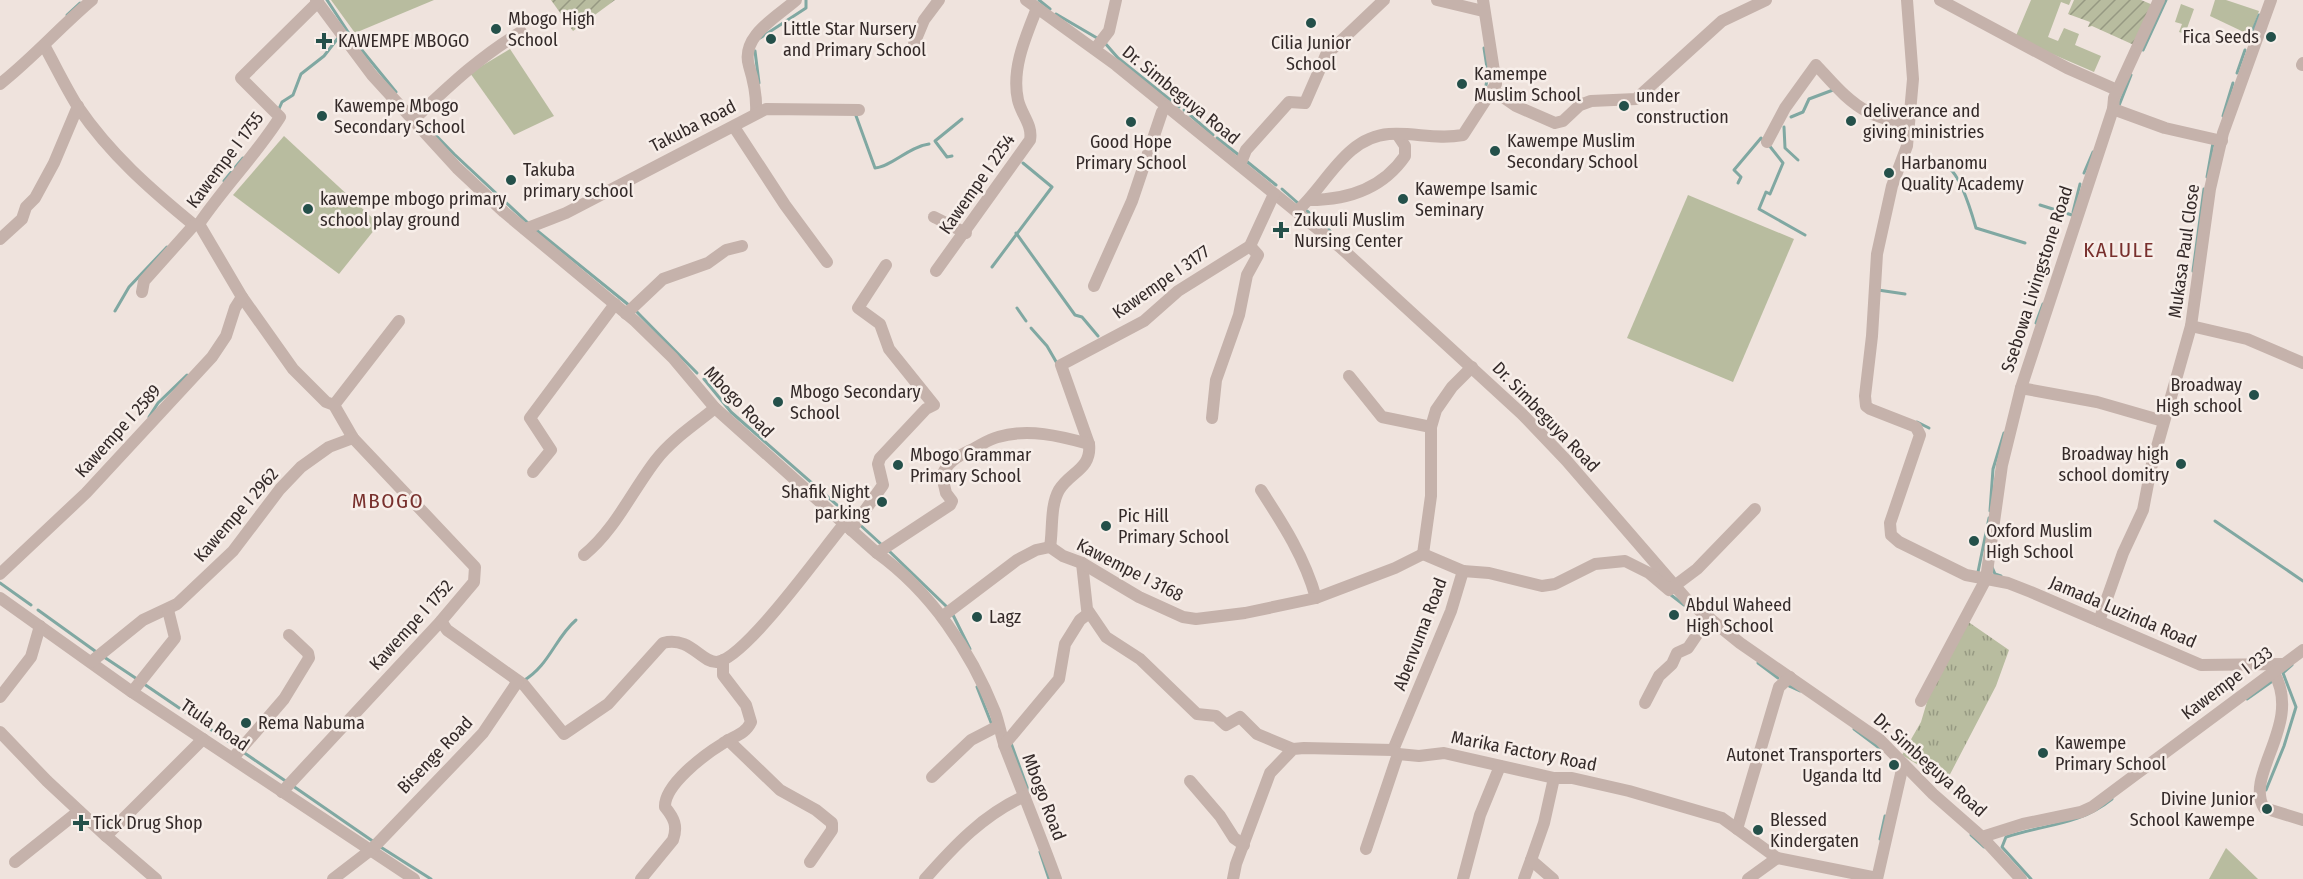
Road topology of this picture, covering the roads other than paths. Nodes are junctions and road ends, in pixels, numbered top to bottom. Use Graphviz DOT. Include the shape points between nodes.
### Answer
graph roads {
  1 [pos="92,0"];
  2 [pos="796,0"];
  3 [pos="939,0"];
  4 [pos="1026,0"];
  5 [pos="1116,0"];
  6 [pos="1384,0"];
  7 [pos="1437,0"];
  8 [pos="1766,0"];
  9 [pos="1907,0"];
  10 [pos="1940,0"];
  11 [pos="2159,0"];
  12 [pos="2271,0"];
  13 [pos="317,1"];
  14 [pos="1483,5"];
  15 [pos="1037,8"];
  16 [pos="520,32"];
  17 [pos="914,44"];
  18 [pos="45,47"];
  19 [pos="1095,49"];
  20 [pos="0,84"];
  21 [pos="1493,90"];
  22 [pos="2117,90"];
  23 [pos="78,106"];
  24 [pos="1167,106"];
  25 [pos="2113,109"];
  26 [pos="859,110"];
  27 [pos="756,113"];
  28 [pos="413,120"];
  29 [pos="734,127"];
  30 [pos="1908,127"];
  31 [pos="1397,134"];
  32 [pos="2222,141"];
  33 [pos="1767,142"];
  34 [pos="1240,165"];
  35 [pos="1274,194"];
  36 [pos="1310,200"];
  37 [pos="1297,211"];
  38 [pos="934,217"];
  39 [pos="196,224"];
  40 [pos="525,229"];
  41 [pos="966,233"];
  42 [pos="0,239"];
  43 [pos="742,246"];
  44 [pos="1250,246"];
  45 [pos="827,262"];
  46 [pos="886,265"];
  47 [pos="936,271"];
  48 [pos="1094,286"];
  49 [pos="142,292"];
  50 [pos="242,297"];
  51 [pos="615,304"];
  52 [pos="626,314"];
  53 [pos="399,321"];
  54 [pos="2191,326"];
  55 [pos="2303,363"];
  56 [pos="1473,368"];
  57 [pos="1349,376"];
  58 [pos="2021,388"];
  59 [pos="334,405"];
  60 [pos="715,408"];
  61 [pos="1212,418"];
  62 [pos="2163,421"];
  63 [pos="1431,427"];
  64 [pos="353,438"];
  65 [pos="1089,444"];
  66 [pos="533,472"];
  67 [pos="1260,490"];
  68 [pos="1755,508"];
  69 [pos="848,526"];
  70 [pos="1050,547"];
  71 [pos="877,553"];
  72 [pos="1423,554"];
  73 [pos="584,555"];
  74 [pos="1082,562"];
  75 [pos="1463,571"];
  76 [pos="0,574"];
  77 [pos="1986,579"];
  78 [pos="1668,591"];
  79 [pos="1316,597"];
  80 [pos="0,598"];
  81 [pos="168,610"];
  82 [pos="1089,613"];
  83 [pos="943,616"];
  84 [pos="1709,616"];
  85 [pos="441,621"];
  86 [pos="2099,621"];
  87 [pos="40,626"];
  88 [pos="289,635"];
  89 [pos="2303,650"];
  90 [pos="723,660"];
  91 [pos="91,662"];
  92 [pos="2279,669"];
  93 [pos="1790,677"];
  94 [pos="518,681"];
  95 [pos="132,692"];
  96 [pos="0,697"];
  97 [pos="1921,701"];
  98 [pos="1645,703"];
  99 [pos="995,727"];
  100 [pos="0,732"];
  101 [pos="203,739"];
  102 [pos="728,740"];
  103 [pos="1004,745"];
  104 [pos="1293,749"];
  105 [pos="1395,752"];
  106 [pos="233,758"];
  107 [pos="1500,765"];
  108 [pos="1903,765"];
  109 [pos="932,777"];
  110 [pos="1554,778"];
  111 [pos="1190,781"];
  112 [pos="282,792"];
  113 [pos="1025,796"];
  114 [pos="79,811"];
  115 [pos="2303,820"];
  116 [pos="1737,829"];
  117 [pos="106,836"];
  118 [pos="1982,837"];
  119 [pos="1244,845"];
  120 [pos="372,849"];
  121 [pos="1366,849"];
  122 [pos="1777,858"];
  123 [pos="1531,860"];
  124 [pos="15,862"];
  125 [pos="810,862"];
  126 [pos="2015,876"];
  127 [pos="156,879"];
  128 [pos="333,879"];
  129 [pos="414,879"];
  130 [pos="641,879"];
  131 [pos="925,879"];
  132 [pos="1056,879"];
  133 [pos="1233,879"];
  134 [pos="1463,879"];
  135 [pos="1524,879"];
  136 [pos="1553,879"];
  137 [pos="1748,879"];
  138 [pos="1877,879"];
  1 -- 18 [label="street"];
  2 -- 27 [label="street, Takuba Road" via="756,35 748,48"];
  3 -- 17 [label="street" via="924,20"];
  4 -- 15 [label="street, Dr. Simbeguya Road"];
  5 -- 19 [label="street" via="1109,31"];
  6 -- 34 [label="street" via="1326,55 1305,103 1289,102 1246,150"];
  7 -- 14 [label="street"];
  8 -- 21 [label="street" via="1722,21 1636,99 1591,101 1555,123 1516,106"];
  9 -- 30 [label="street" via="1913,79"];
  10 -- 22 [label="street" via="2067,68"];
  11 -- 22 [label="street, Ssebowa Livingstone Road"];
  12 -- 32 [label="street, Mukasa Paul Close"];
  13 -- 28 [label="street, Mbogo Road" via="372,75"];
  13 -- 39 [label="street, Kawempe I 1755" via="241,78 280,117"];
  14 -- 21 [label="street" via="1496,84"];
  15 -- 19 [label="street, Dr. Simbeguya Road"];
  15 -- 41 [label="street, Kawempe I 2254" via="1017,75 1018,100 1030,129 1030,140"];
  16 -- 28 [label="street" via="464,72"];
  18 -- 20 [label="street"];
  18 -- 23 [label="street, Kawempe I 1752"];
  19 -- 24 [label="street, Dr. Simbeguya Road"];
  21 -- 31 [label="street" via="1462,135 1435,138"];
  22 -- 25 [label="street, Ssebowa Livingstone Road"];
  23 -- 39 [label="street, Kawempe I 1752" via="133,174"];
  23 -- 42 [label="street" via="35,198 22,219"];
  24 -- 34 [label="street, Dr. Simbeguya Road"];
  24 -- 48 [label="street" via="1132,201"];
  25 -- 32 [label="street" via="2166,128"];
  25 -- 58 [label="street, Ssebowa Livingstone Road"];
  26 -- 27 [label="street" via="766,109"];
  27 -- 29 [label="street, Takuba Road"];
  28 -- 40 [label="street, Mbogo Road" via="457,168"];
  29 -- 40 [label="street, Takuba Road" via="566,213"];
  29 -- 45 [label="street"];
  30 -- 33 [label="street" via="1858,106 1816,65 1785,108"];
  30 -- 77 [label="street, Jamada Luzinda Road" via="1907,146 1892,186 1877,254 1865,402 1870,410 1916,427 1920,435 1890,523 1891,535 1959,572"];
  31 -- 36 [label="street" via="1377,137 1342,157"];
  31 -- 36 [label="street" via="1405,146 1405,156 1384,180 1368,189"];
  32 -- 54 [label="street, Mukasa Paul Close" via="2210,189"];
  34 -- 35 [label="street, Dr. Simbeguya Road"];
  35 -- 37 [label="street, Dr. Simbeguya Road"];
  35 -- 44 [label="street"];
  36 -- 37 [label="street"];
  37 -- 56 [label="street, Dr. Simbeguya Road"];
  38 -- 41 [label="street"];
  39 -- 49 [label="street, Kawempe I 1755" via="144,281"];
  39 -- 50 [label="street, Kawempe I 1752"];
  40 -- 51 [label="street, Mbogo Road"];
  41 -- 47 [label="street, Kawempe I 2254"];
  43 -- 52 [label="street" via="663,279"];
  44 -- 61 [label="street" via="1258,255 1247,275 1239,315 1216,380"];
  44 -- 65 [label="street, Kawempe I 3177" via="1178,291 1144,321 1061,364"];
  46 -- 69 [label="street" via="858,308 880,324 889,349 934,405 880,458 883,484"];
  50 -- 59 [label="street, Kawempe I 1752" via="292,369"];
  50 -- 76 [label="street, Kawempe I 2589" via="226,336 212,357 86,493"];
  51 -- 52 [label="street, Mbogo Road"];
  51 -- 66 [label="street" via="530,418 551,450"];
  52 -- 60 [label="street, Mbogo Road" via="673,358"];
  53 -- 59 [label="street"];
  54 -- 55 [label="street" via="2247,339"];
  54 -- 62 [label="street, Mukasa Paul Close"];
  56 -- 63 [label="street" via="1436,410"];
  56 -- 78 [label="street, Dr. Simbeguya Road" via="1566,460"];
  57 -- 63 [label="street" via="1382,417"];
  58 -- 62 [label="street" via="2097,402"];
  58 -- 77 [label="street, Ssebowa Livingstone Road" via="2002,465"];
  59 -- 64 [label="street, Kawempe I 1752"];
  60 -- 69 [label="street, Mbogo Road"];
  60 -- 73 [label="street" via="664,450 598,544"];
  62 -- 86 [label="street, Mukasa Paul Close" via="2143,510"];
  63 -- 72 [label="street" via="1431,496"];
  64 -- 81 [label="street, Kawempe I 2962" via="329,447 301,467 233,551"];
  64 -- 85 [label="street, Kawempe I 1752" via="475,567 474,582"];
  65 -- 70 [label="street" via="1084,466 1057,495"];
  65 -- 71 [label="street" via="1045,433 1010,435 996,437 958,455 942,476 950,504"];
  67 -- 79 [label="street" via="1286,528"];
  68 -- 78 [label="street" via="1697,569"];
  69 -- 71 [label="street, Mbogo Road"];
  69 -- 90 [label="street" via="760,629"];
  70 -- 74 [label="street, Kawempe I 3168"];
  70 -- 83 [label="street, Kawempe I 3168" via="1017,560"];
  71 -- 83 [label="street, Mbogo Road" via="901,570"];
  72 -- 75 [label="street, Abenvuma Road"];
  72 -- 79 [label="street, Kawempe I 3168"];
  74 -- 79 [label="street, Kawempe I 3168" via="1139,597 1190,618 1245,613"];
  74 -- 82 [label="street"];
  75 -- 78 [label="street" via="1542,586 1555,584 1595,564 1625,561 1649,573"];
  75 -- 105 [label="street, Abenvuma Road"];
  77 -- 86 [label="street, Jamada Luzinda Road" via="2008,583"];
  77 -- 97 [label="street"];
  78 -- 84 [label="street, Dr. Simbeguya Road"];
  80 -- 87 [label="street, Ttula Road"];
  81 -- 91 [label="street, Kawempe I 2962" via="143,620"];
  81 -- 95 [label="street" via="175,638"];
  82 -- 103 [label="street" via="1065,644 1059,679"];
  82 -- 104 [label="street" via="1106,637 1140,659 1197,714 1216,716 1226,725 1240,717 1257,734"];
  83 -- 99 [label="street, Mbogo Road" via="979,676 996,715"];
  84 -- 93 [label="street, Dr. Simbeguya Road"];
  84 -- 98 [label="street" via="1688,648 1677,654 1659,676"];
  85 -- 94 [label="street" via="447,630"];
  85 -- 112 [label="street, Kawempe I 1752"];
  86 -- 92 [label="street, Jamada Luzinda Road" via="2201,665"];
  87 -- 91 [label="street, Ttula Road"];
  87 -- 96 [label="street" via="32,657"];
  88 -- 106 [label="street" via="308,652 309,658 284,699"];
  89 -- 92 [label="street, Kawempe I 233"];
  90 -- 94 [label="street" via="705,659 698,651 676,642 663,644 608,704 564,734"];
  90 -- 102 [label="street" via="723,675 746,705 750,722 743,733"];
  91 -- 95 [label="street, Ttula Road"];
  92 -- 115 [label="street" via="2289,696 2290,715 2261,803 2265,808"];
  92 -- 118 [label="street, Kawempe I 233" via="2092,807"];
  93 -- 108 [label="street, Dr. Simbeguya Road" via="1880,740"];
  93 -- 116 [label="street" via="1779,687"];
  94 -- 120 [label="street, Bisenge Road" via="483,733"];
  95 -- 101 [label="street, Ttula Road"];
  99 -- 103 [label="street, Mbogo Road"];
  99 -- 109 [label="street" via="966,745"];
  100 -- 114 [label="street"];
  101 -- 106 [label="street, Ttula Road"];
  101 -- 117 [label="street"];
  102 -- 125 [label="street" via="780,790 832,824 832,830"];
  102 -- 130 [label="street" via="670,788 664,800 675,818 673,840"];
  103 -- 113 [label="street, Mbogo Road"];
  104 -- 105 [label="street, Marika Factory Road"];
  104 -- 119 [label="street" via="1270,774"];
  105 -- 107 [label="street, Marika Factory Road" via="1419,756 1444,753"];
  105 -- 121 [label="street, Abenvuma Road"];
  106 -- 112 [label="street, Ttula Road"];
  107 -- 110 [label="street, Marika Factory Road"];
  107 -- 134 [label="street" via="1480,815"];
  108 -- 118 [label="street, Dr. Simbeguya Road"];
  108 -- 138 [label="street"];
  110 -- 116 [label="street, Marika Factory Road" via="1629,791 1722,818"];
  110 -- 123 [label="street"];
  111 -- 119 [label="street" via="1234,838"];
  112 -- 120 [label="street, Ttula Road"];
  113 -- 131 [label="street" via="1007,804 968,833"];
  113 -- 132 [label="street, Mbogo Road"];
  114 -- 117 [label="street"];
  114 -- 124 [label="street"];
  116 -- 122 [label="street, Marika Factory Road"];
  117 -- 127 [label="street"];
  118 -- 126 [label="street, Dr. Simbeguya Road"];
  119 -- 133 [label="street"];
  120 -- 128 [label="street, Bisenge Road"];
  120 -- 129 [label="street, Ttula Road"];
  122 -- 137 [label="street"];
  122 -- 138 [label="street, Marika Factory Road"];
  123 -- 135 [label="street"];
  123 -- 136 [label="street"];
}
